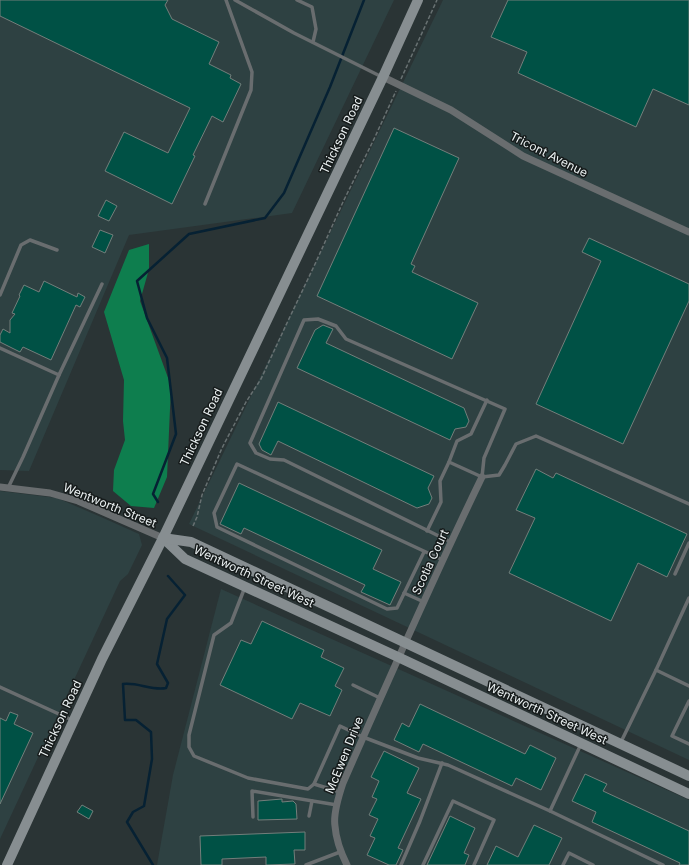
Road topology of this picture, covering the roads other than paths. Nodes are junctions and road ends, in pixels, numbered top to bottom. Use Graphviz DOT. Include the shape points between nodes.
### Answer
graph roads {
  1 [pos="226,0"];
  2 [pos="235,0"];
  3 [pos="297,0"];
  4 [pos="418,0"];
  5 [pos="313,42"];
  6 [pos="382,77"];
  7 [pos="205,204"];
  8 [pos="689,232"];
  9 [pos="57,250"];
  10 [pos="102,284"];
  11 [pos="0,295"];
  12 [pos="0,348"];
  13 [pos="59,374"];
  14 [pos="487,400"];
  15 [pos="449,462"];
  16 [pos="482,477"];
  17 [pos="0,487"];
  18 [pos="8,488"];
  19 [pos="689,504"];
  20 [pos="426,531"];
  21 [pos="163,538"];
  22 [pos="451,542"];
  23 [pos="689,543"];
  24 [pos="424,552"];
  25 [pos="443,560"];
  26 [pos="675,574"];
  27 [pos="245,586"];
  28 [pos="404,593"];
  29 [pos="689,598"];
  30 [pos="424,602"];
  31 [pos="405,643"];
  32 [pos="398,657"];
  33 [pos="656,670"];
  34 [pos="353,685"];
  35 [pos="0,686"];
  36 [pos="689,686"];
  37 [pos="380,698"];
  38 [pos="689,701"];
  39 [pos="73,720"];
  40 [pos="363,737"];
  41 [pos="582,744"];
  42 [pos="620,744"];
  43 [pos="689,744"];
  44 [pos="442,763"];
  45 [pos="689,776"];
  46 [pos="314,784"];
  47 [pos="340,792"];
  48 [pos="689,794"];
  49 [pos="312,801"];
  50 [pos="337,805"];
  51 [pos="550,812"];
  52 [pos="309,816"];
  53 [pos="253,817"];
  54 [pos="340,852"];
  55 [pos="7,865"];
  56 [pos="306,865"];
  57 [pos="347,865"];
  58 [pos="401,865"];
  59 [pos="423,865"];
  60 [pos="474,865"];
  61 [pos="563,865"];
  62 [pos="593,865"];
  63 [pos="663,865"];
  1 -- 7 [label="lane" via="252,72 251,90"];
  2 -- 5 [label="lane"];
  3 -- 5 [label="lane" via="312,7 316,29"];
  4 -- 6 [label="main road, Thickson Road"];
  5 -- 6 [label="lane"];
  6 -- 8 [label="street, Tricont Avenue" via="451,110 523,156"];
  6 -- 21 [label="main road, Thickson Road"];
  9 -- 11 [label="lane" via="30,240 21,245"];
  10 -- 13 [label="lane"];
  12 -- 13 [label="lane"];
  13 -- 18 [label="lane"];
  14 -- 15 [label="lane" via="471,434 458,441"];
  14 -- 16 [label="lane" via="505,409 484,458"];
  14 -- 20 [label="lane" via="346,339 336,326 318,319 304,320 250,443 256,453 270,459 284,460"];
  15 -- 16 [label="lane"];
  15 -- 20 [label="lane" via="440,481 441,502"];
  16 -- 19 [label="lane" via="499,475 516,444 536,436"];
  16 -- 22 [label="street, Scotia Court"];
  17 -- 18 [label="street, Wentworth Street"];
  18 -- 21 [label="street, Wentworth Street" via="50,493 78,501"];
  20 -- 22 [label="lane"];
  21 -- 27 [label="main road, Wentworth Street West" via="185,559"];
  21 -- 31 [label="main road, Wentworth Street West" via="192,542"];
  21 -- 39 [label="main road, Thickson Road"];
  22 -- 25 [label="street, Scotia Court"];
  23 -- 26 [label="lane"];
  24 -- 25 [label="lane"];
  24 -- 28 [label="lane"];
  24 -- 28 [label="lane" via="238,464 214,513 218,527 387,609 397,608"];
  25 -- 30 [label="street, Scotia Court"];
  27 -- 32 [label="main road, Wentworth Street West"];
  27 -- 46 [label="lane" via="231,623 214,635 188,747 194,756 248,778 308,789"];
  28 -- 30 [label="lane"];
  29 -- 33 [label="lane"];
  30 -- 31 [label="street, Scotia Court"];
  31 -- 32 [label="street, Scotia Court"];
  31 -- 42 [label="main road, Wentworth Street West"];
  32 -- 37 [label="street, McEwen Drive"];
  32 -- 41 [label="main road, Wentworth Street West"];
  33 -- 36 [label="lane"];
  33 -- 42 [label="lane"];
  34 -- 37 [label="lane"];
  35 -- 39 [label="lane"];
  37 -- 40 [label="street, McEwen Drive"];
  38 -- 43 [label="lane" via="672,736"];
  39 -- 55 [label="main road, Thickson Road"];
  40 -- 44 [label="lane" via="418,758"];
  40 -- 46 [label="lane" via="340,726"];
  40 -- 47 [label="street, McEwen Drive"];
  41 -- 48 [label="main road, Wentworth Street West"];
  41 -- 51 [label="lane"];
  42 -- 45 [label="main road, Wentworth Street West"];
  44 -- 51 [label="lane"];
  44 -- 58 [label="lane"];
  46 -- 47 [label="lane"];
  47 -- 50 [label="street, McEwen Drive"];
  49 -- 50 [label="lane"];
  49 -- 52 [label="lane"];
  49 -- 53 [label="lane" via="252,791"];
  50 -- 54 [label="street, McEwen Drive" via="334,826"];
  51 -- 63 [label="lane"];
  54 -- 56 [label="lane"];
  54 -- 57 [label="street, McEwen Drive"];
  59 -- 60 [label="lane" via="453,801 494,820"];
  61 -- 62 [label="lane" via="569,853"];
}
